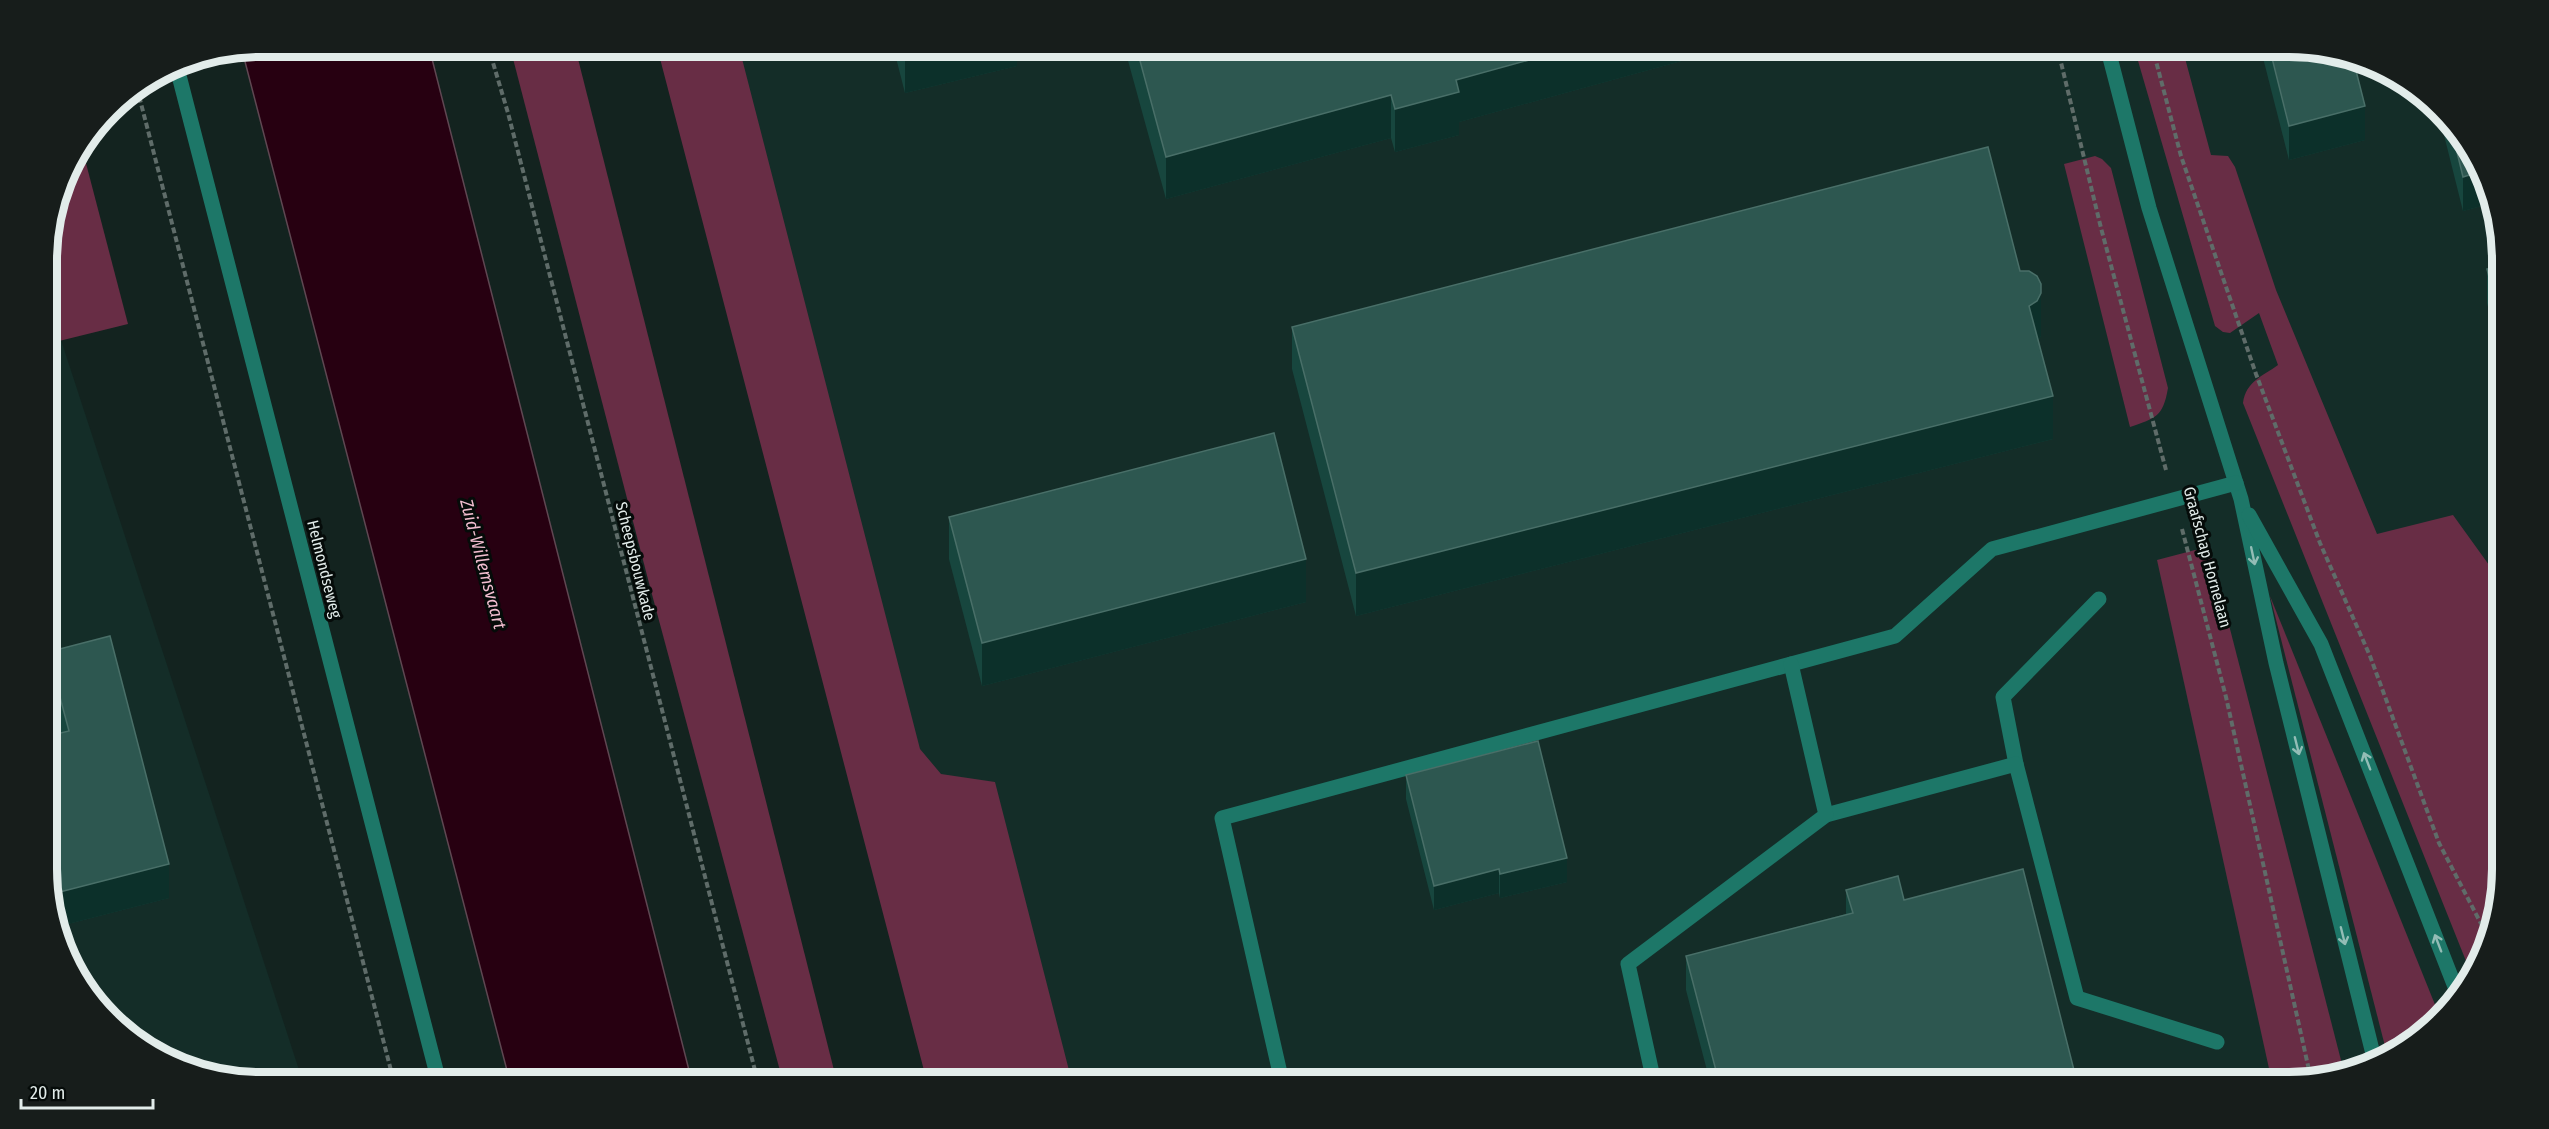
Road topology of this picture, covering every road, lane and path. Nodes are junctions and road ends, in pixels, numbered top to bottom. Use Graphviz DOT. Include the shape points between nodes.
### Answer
graph roads {
  1 [pos="491,57"];
  2 [pos="2060,57"];
  3 [pos="2111,57"];
  4 [pos="2155,57"];
  5 [pos="179,74"];
  6 [pos="139,97"];
  7 [pos="2236,483"];
  8 [pos="2174,499"];
  9 [pos="2241,499"];
  10 [pos="2098,600"];
  11 [pos="1791,664"];
  12 [pos="2016,764"];
  13 [pos="1826,815"];
  14 [pos="2483,928"];
  15 [pos="2455,987"];
  16 [pos="2217,1042"];
  17 [pos="2373,1053"];
  18 [pos="2309,1071"];
  19 [pos="391,1072"];
  20 [pos="436,1072"];
  21 [pos="755,1072"];
  22 [pos="1280,1072"];
  23 [pos="1652,1072"];
  1 -- 21 [label="path, Scheepsbouwkade"];
  2 -- 8 [label="path, Graafschap Hornelaan"];
  3 -- 7 [label="street" via="2149,208"];
  4 -- 14 [label="path" via="2181,156 2256,374 2320,543 2370,656 2439,843"];
  5 -- 20 [label="street, Helmondseweg"];
  6 -- 19 [label="path"];
  7 -- 8 [label="street"];
  7 -- 9 [label="street"];
  8 -- 11 [label="street" via="1992,549 1895,636"];
  8 -- 18 [label="path, Graafschap Hornelaan" via="2226,697"];
  15 -- 9 [label="street, one-way" via="2321,644"];
  9 -- 17 [label="street, one-way" via="2276,663"];
  10 -- 12 [label="street" via="2003,697"];
  11 -- 13 [label="street"];
  11 -- 22 [label="street" via="1222,818"];
  12 -- 13 [label="street"];
  12 -- 16 [label="street" via="2077,998"];
  13 -- 23 [label="street" via="1628,964"];
}
